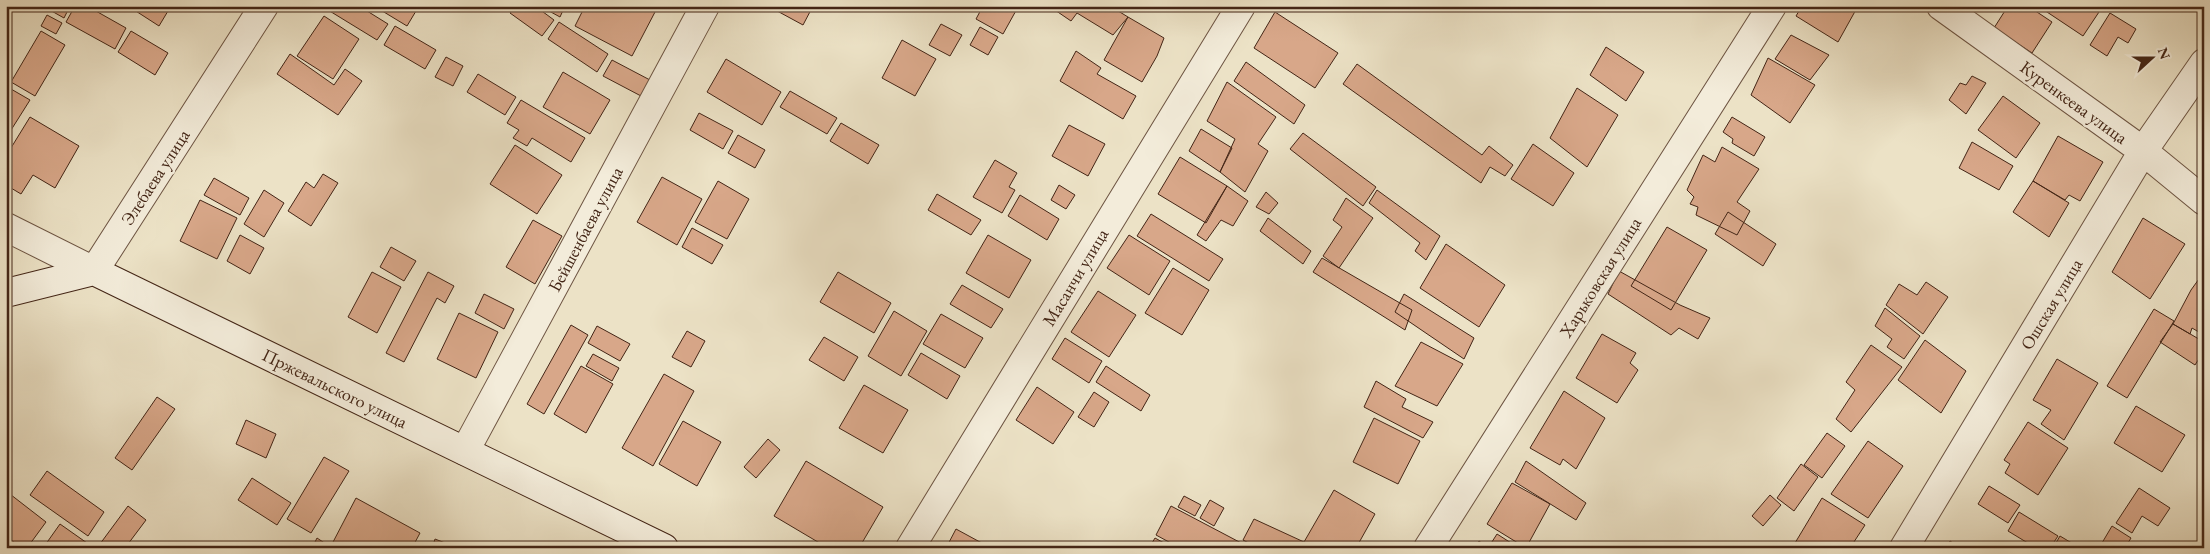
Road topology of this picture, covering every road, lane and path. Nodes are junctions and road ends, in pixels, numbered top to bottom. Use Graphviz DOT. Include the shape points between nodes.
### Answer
graph roads {
  1 [pos="264,6"];
  2 [pos="704,6"];
  3 [pos="1241,6"];
  4 [pos="1772,6"];
  5 [pos="1941,6"];
  6 [pos="2204,63"];
  7 [pos="2143,151"];
  8 [pos="2204,201"];
  9 [pos="6,227"];
  10 [pos="94,271"];
  11 [pos="6,293"];
  12 [pos="465,451"];
  13 [pos="664,548"];
  14 [pos="910,548"];
  15 [pos="1428,548"];
  16 [pos="1904,548"];
  1 -- 10 [label="street, Элебаева улица"];
  2 -- 12 [label="street, Бейшенбаева улица"];
  3 -- 14 [label="street, Масанчи улица"];
  4 -- 15 [label="street, Харьковская улица"];
  5 -- 7 [label="street, Куренкеева улица"];
  6 -- 7 [label="street, Ошская улица"];
  7 -- 8 [label="street, Куренкеева улица"];
  7 -- 16 [label="street, Ошская улица"];
  9 -- 10 [label="street, Пржевальского улица"];
  10 -- 11 [label="street"];
  10 -- 12 [label="street, Пржевальского улица"];
  12 -- 13 [label="street, Пржевальского улица"];
}
